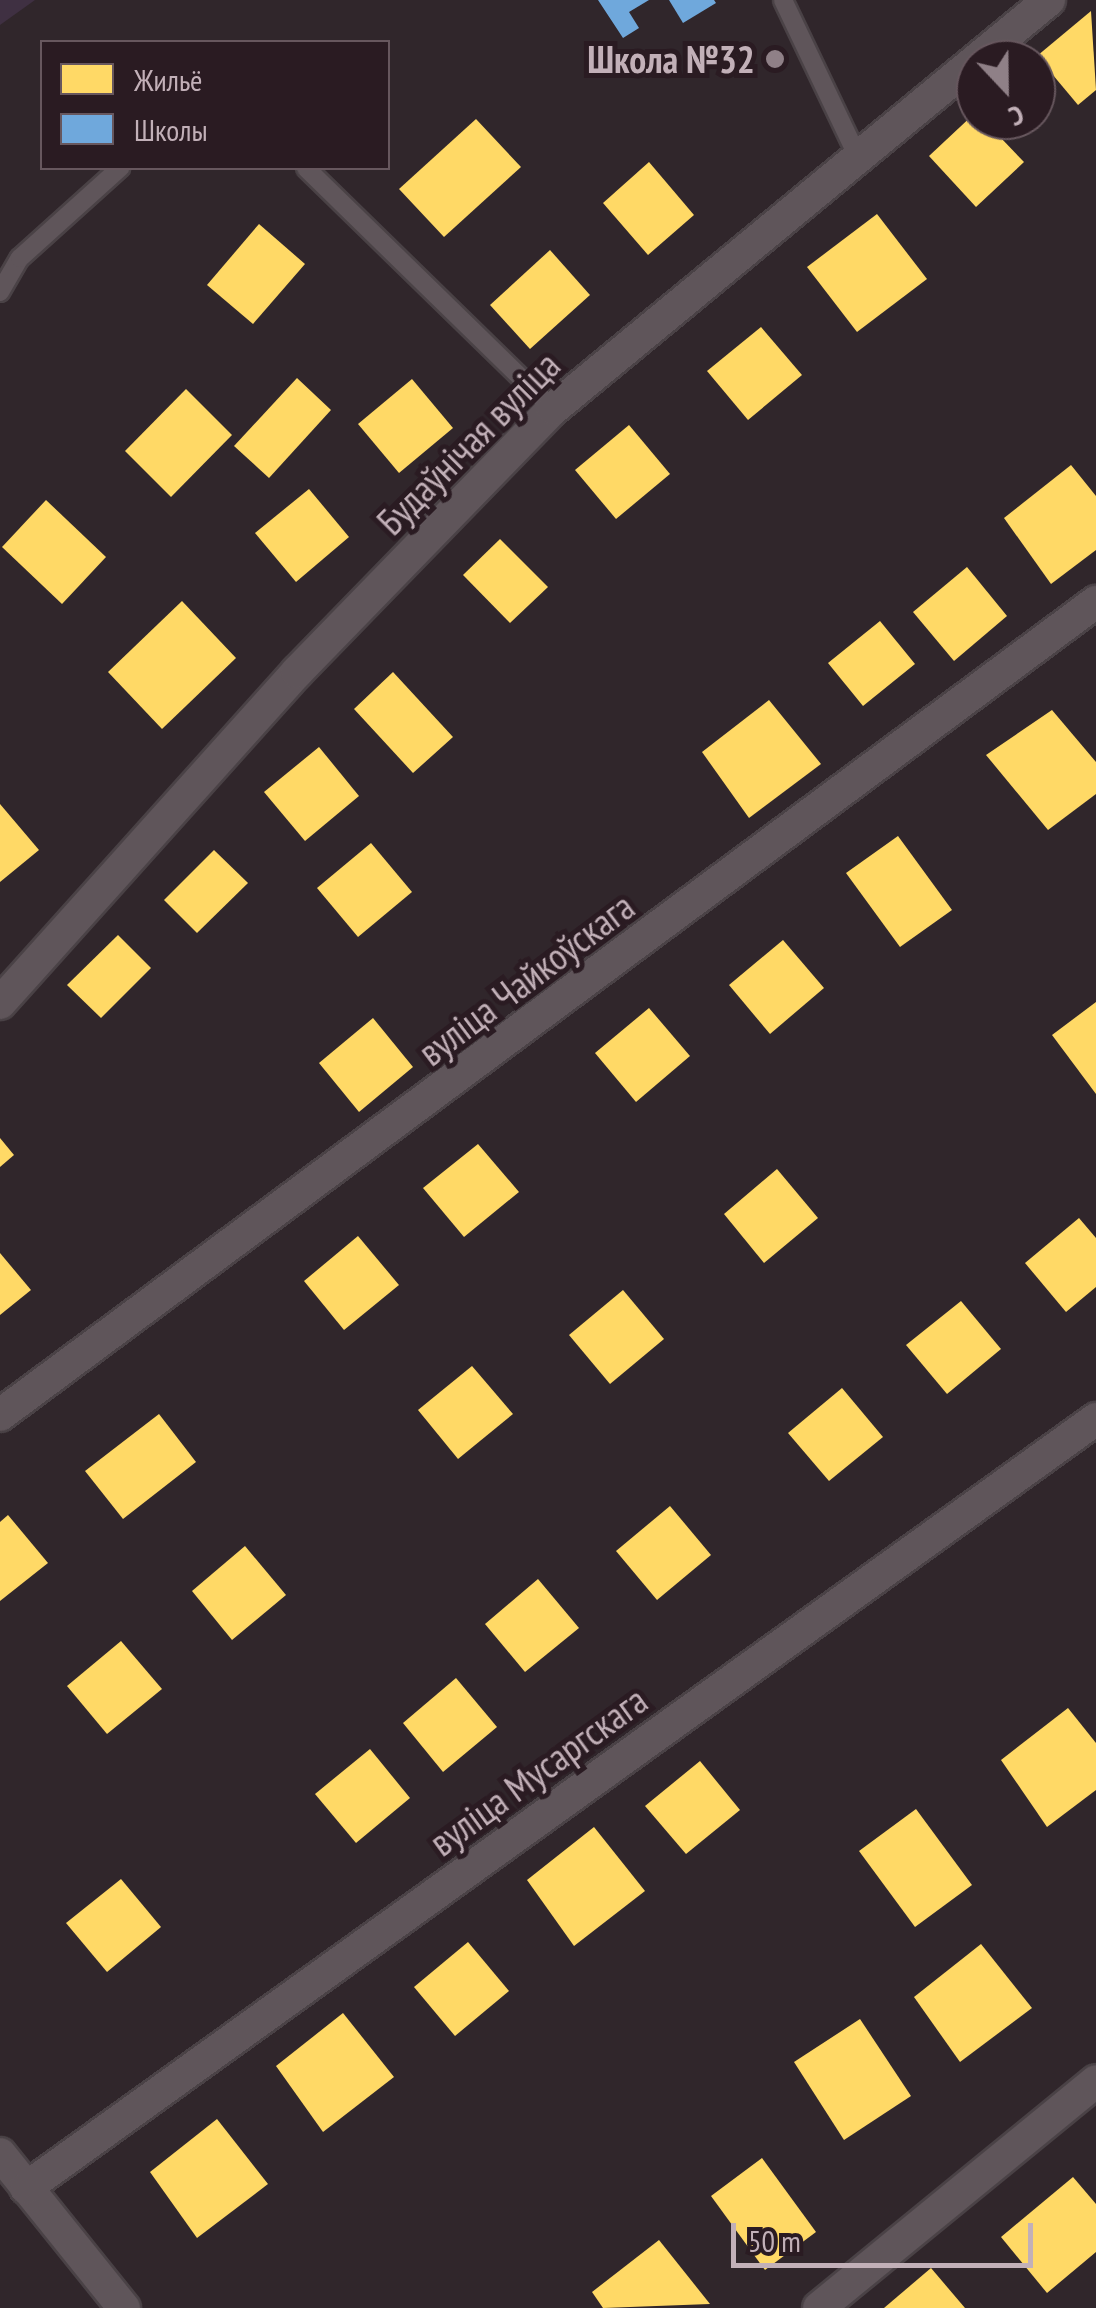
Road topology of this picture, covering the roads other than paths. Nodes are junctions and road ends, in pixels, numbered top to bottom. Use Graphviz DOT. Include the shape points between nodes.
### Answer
graph roads {
  1 [pos="783,0"];
  2 [pos="1049,0"];
  3 [pos="856,151"];
  4 [pos="118,170"];
  5 [pos="308,170"];
  6 [pos="0,292"];
  7 [pos="552,409"];
  8 [pos="1096,602"];
  9 [pos="0,1003"];
  10 [pos="0,1415"];
  11 [pos="1096,1418"];
  12 [pos="1096,2081"];
  13 [pos="0,2154"];
  14 [pos="26,2188"];
  15 [pos="124,2308"];
  16 [pos="819,2308"];
  1 -- 3 [label="lane"];
  2 -- 3 [label="street, Будаўнічая вуліца"];
  3 -- 7 [label="street, Будаўнічая вуліца"];
  4 -- 6 [label="lane" via="20,258"];
  5 -- 7 [label="lane"];
  7 -- 9 [label="street, Будаўнічая вуліца" via="297,672"];
  8 -- 10 [label="street, вуліца Чайкоўскага"];
  11 -- 14 [label="street, вуліца Мусаргскага"];
  12 -- 16 [label="street"];
  13 -- 14 [label="street"];
  14 -- 15 [label="street"];
}
